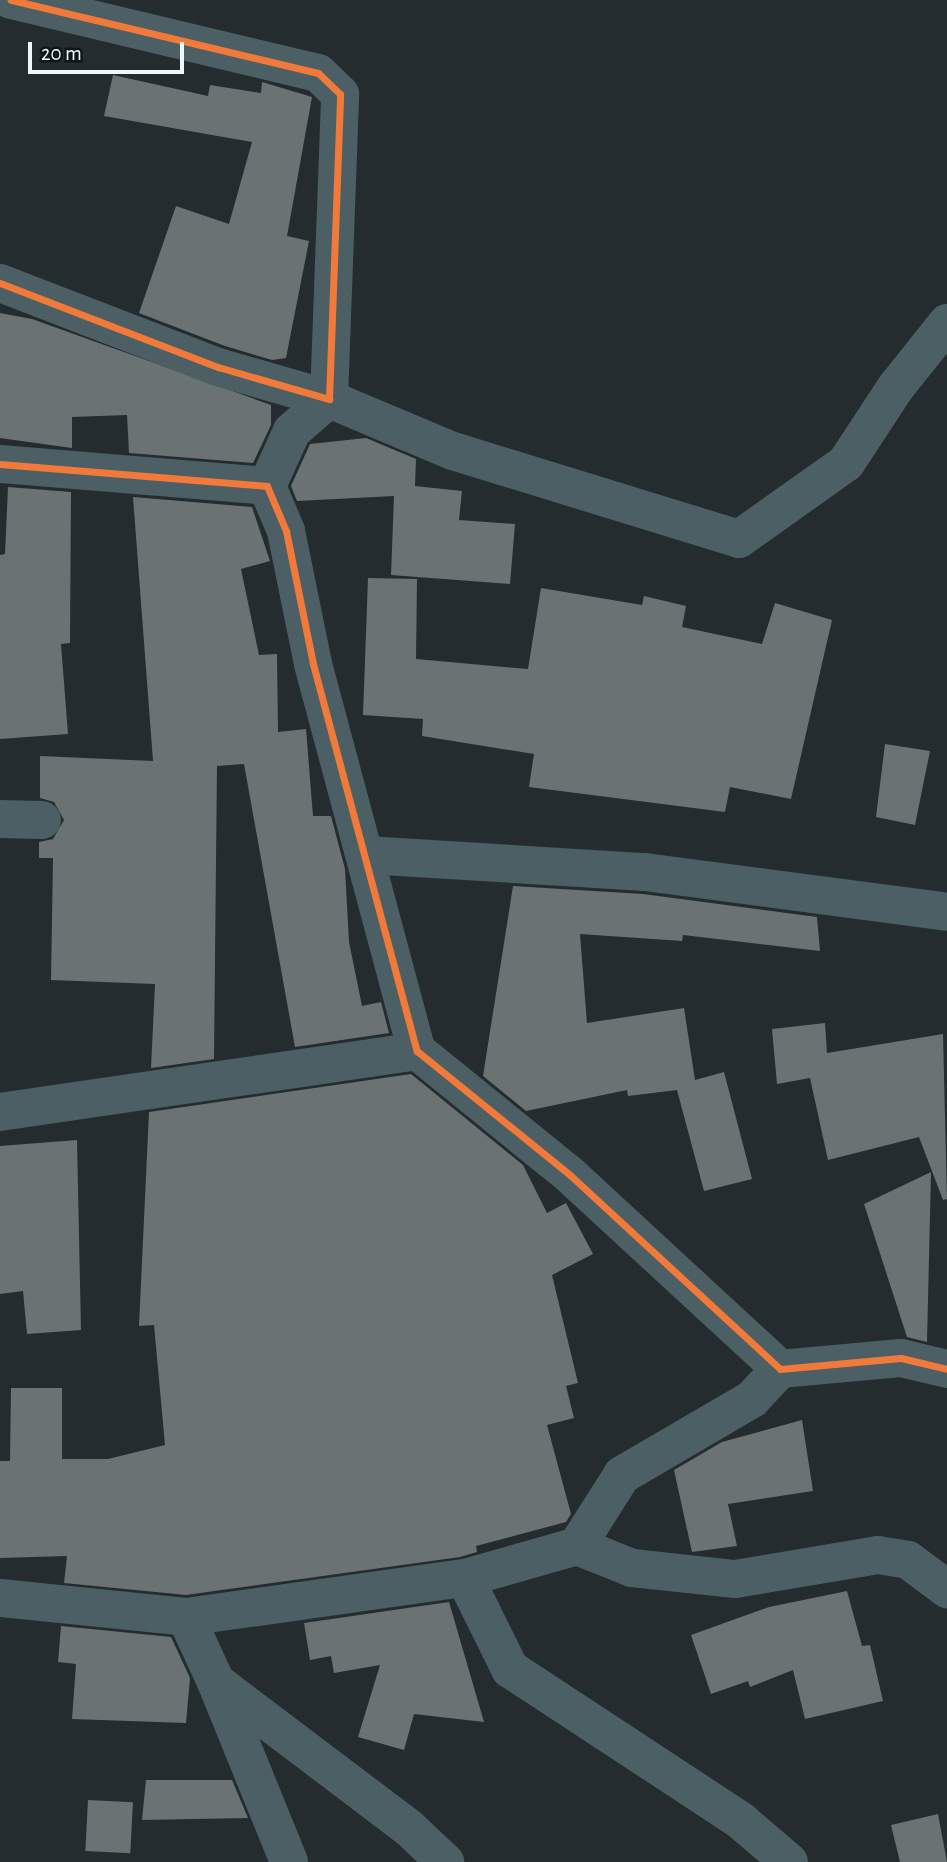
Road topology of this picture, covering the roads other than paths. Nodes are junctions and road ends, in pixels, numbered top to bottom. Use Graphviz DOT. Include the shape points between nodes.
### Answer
graph roads {
  1 [pos="10,0"];
  2 [pos="0,283"];
  3 [pos="947,323"];
  4 [pos="329,399"];
  5 [pos="0,464"];
  6 [pos="267,486"];
  7 [pos="0,819"];
  8 [pos="42,820"];
  9 [pos="366,855"];
  10 [pos="947,912"];
  11 [pos="417,1051"];
  12 [pos="0,1112"];
  13 [pos="780,1369"];
  14 [pos="947,1369"];
  15 [pos="578,1546"];
  16 [pos="465,1578"];
  17 [pos="947,1589"];
  18 [pos="0,1598"];
  19 [pos="186,1617"];
  20 [pos="216,1682"];
  21 [pos="289,1862"];
  22 [pos="445,1862"];
  23 [pos="789,1862"];
  1 -- 4 [label="street" via="318,73 340,94"];
  2 -- 4 [label="street" via="218,367"];
  3 -- 4 [label="street" via="896,387 846,463 739,539 453,451"];
  4 -- 6 [label="street" via="292,431"];
  5 -- 6 [label="street"];
  6 -- 9 [label="street" via="286,531 313,664"];
  7 -- 8 [label="street"];
  9 -- 10 [label="street" via="645,872"];
  9 -- 11 [label="street"];
  11 -- 12 [label="street"];
  11 -- 13 [label="street" via="570,1175"];
  13 -- 14 [label="street" via="901,1358"];
  13 -- 15 [label="street" via="752,1399 621,1475"];
  15 -- 16 [label="street"];
  15 -- 17 [label="street" via="632,1568 735,1579 878,1555 908,1560"];
  16 -- 19 [label="street"];
  16 -- 23 [label="street" via="510,1669 741,1821"];
  18 -- 19 [label="street"];
  19 -- 20 [label="street"];
  20 -- 21 [label="street"];
  20 -- 22 [label="street" via="409,1828"];
}
